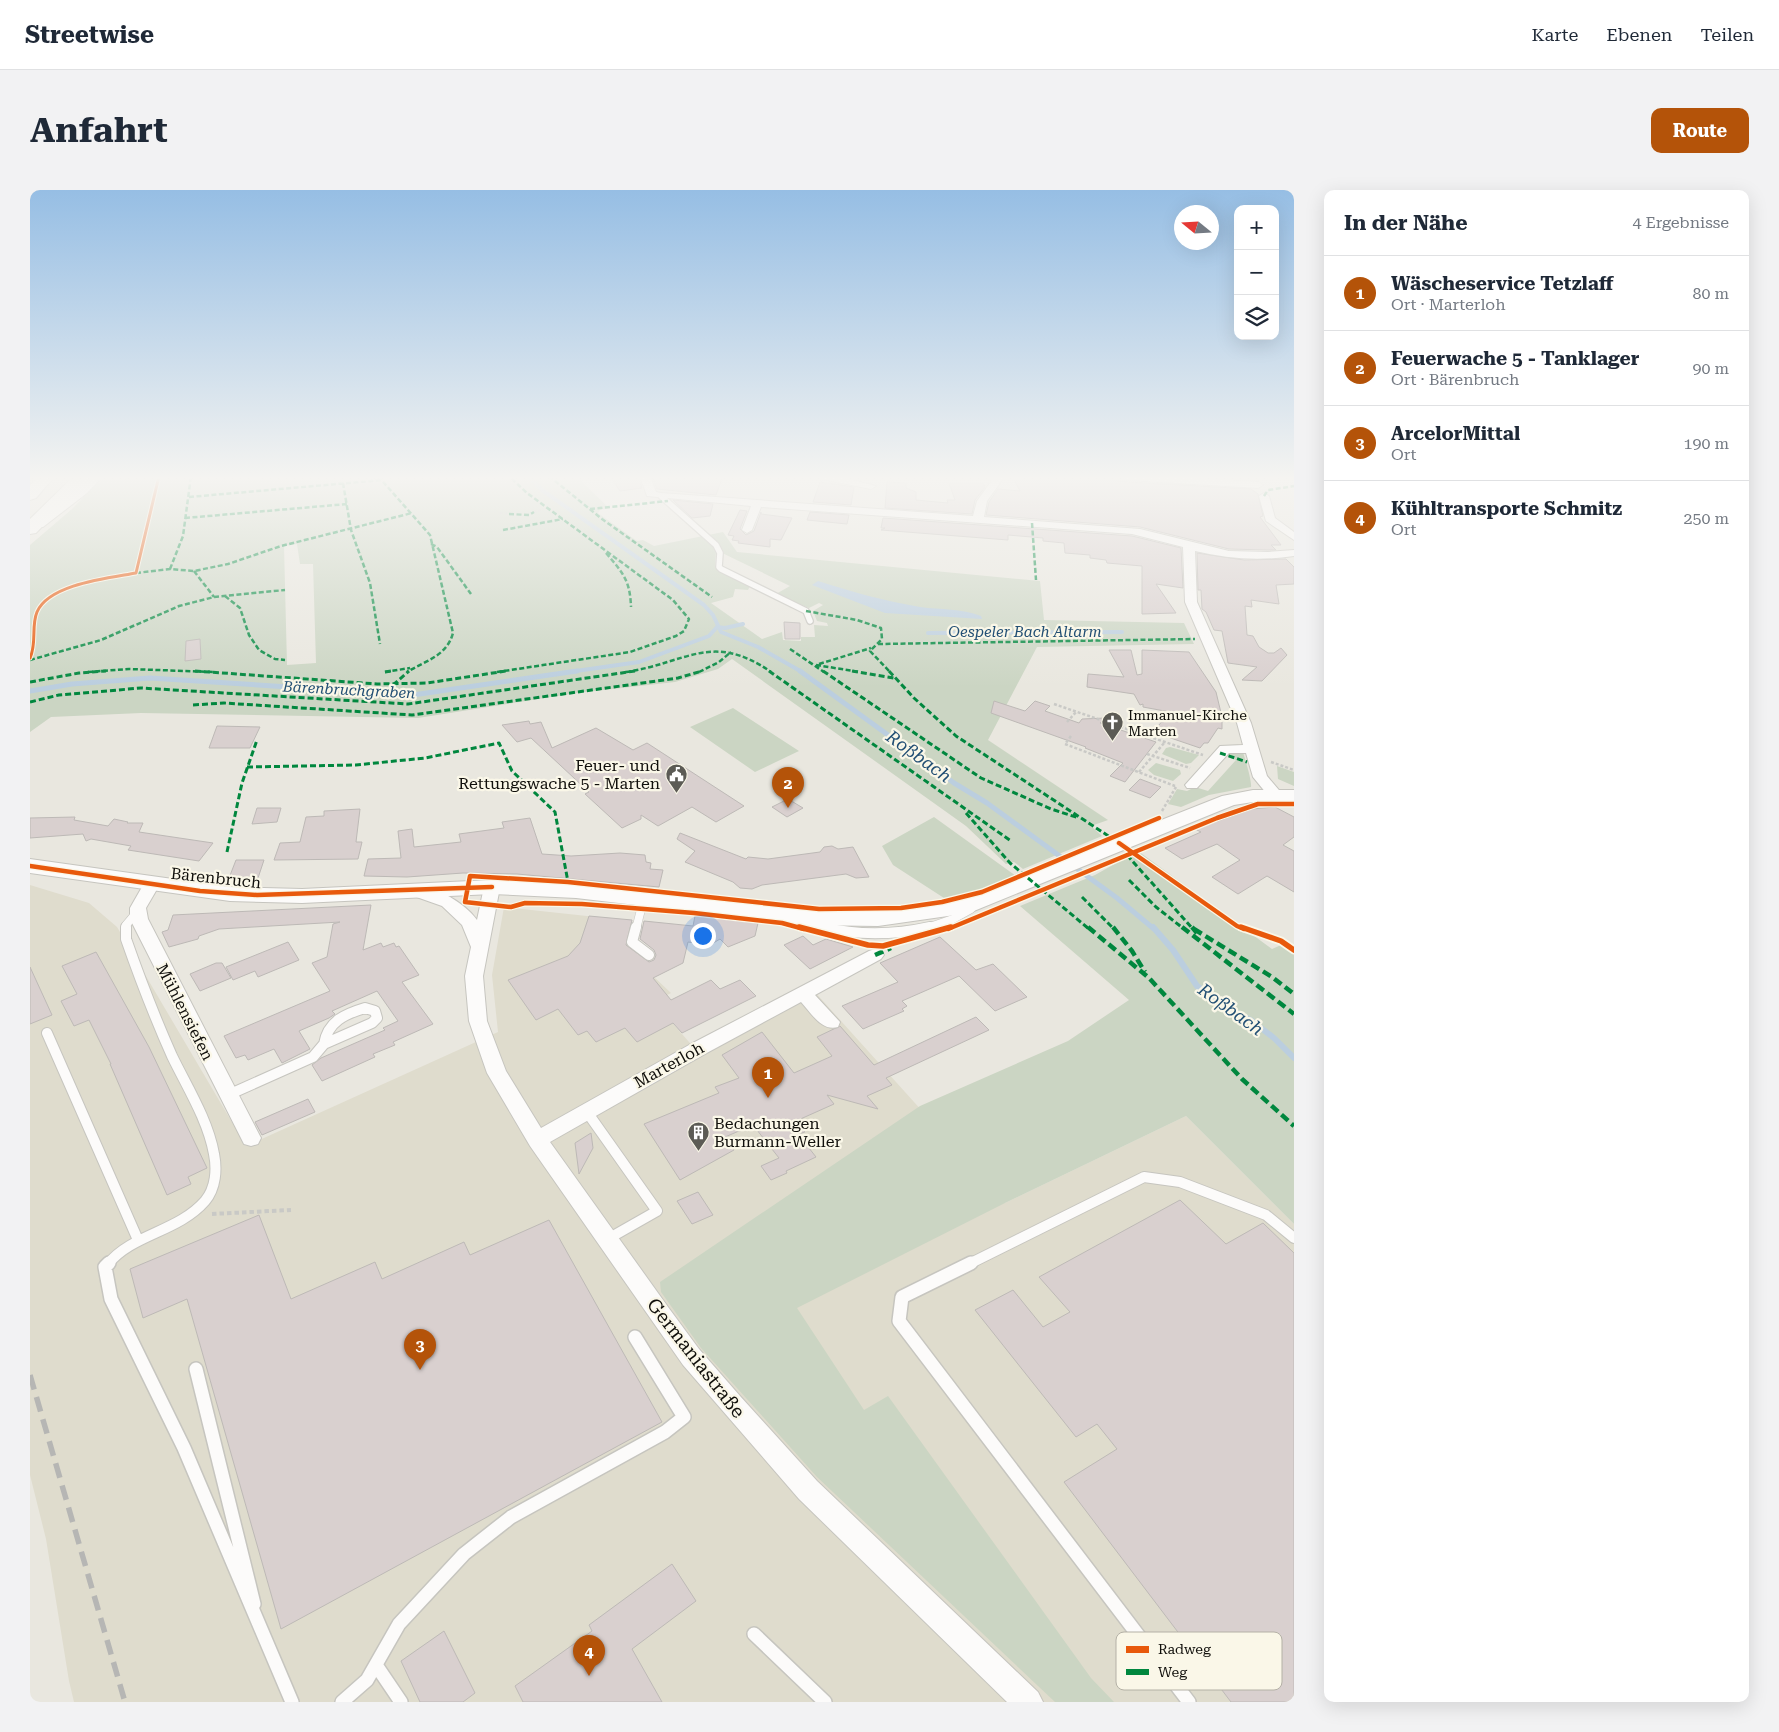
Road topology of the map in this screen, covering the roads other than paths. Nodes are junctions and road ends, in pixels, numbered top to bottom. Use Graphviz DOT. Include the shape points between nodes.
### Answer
graph roads {
  1 [pos="717,547"];
  2 [pos="1189,547"];
  3 [pos="1197,547"];
  4 [pos="1294,553"];
  5 [pos="810,621"];
  6 [pos="1253,749"];
  7 [pos="1192,785"];
  8 [pos="1288,799"];
  9 [pos="30,866"];
  10 [pos="152,884"];
  11 [pos="492,887"];
  12 [pos="414,890"];
  13 [pos="644,898"];
  14 [pos="138,910"];
  15 [pos="479,945"];
  16 [pos="649,955"];
  17 [pos="875,956"];
  18 [pos="803,993"];
  19 [pos="831,1022"];
  20 [pos="48,1033"];
  21 [pos="324,1044"];
  22 [pos="227,1096"];
  23 [pos="587,1112"];
  24 [pos="251,1138"];
  25 [pos="537,1140"];
  26 [pos="1294,1238"];
  27 [pos="138,1240"];
  28 [pos="606,1240"];
  29 [pos="635,1337"];
  30 [pos="196,1369"];
  31 [pos="260,1631"];
  32 [pos="1136,1632"];
  33 [pos="754,1634"];
  34 [pos="376,1665"];
  35 [pos="1180,1690"];
  36 [pos="292,1702"];
  37 [pos="342,1702"];
  38 [pos="401,1702"];
  39 [pos="825,1702"];
  40 [pos="1028,1702"];
  41 [pos="1189,1702"];
  1 -- 5 [label="lane" via="721,569 806,612"];
  2 -- 6 [label="street" via="1191,602"];
  3 -- 4 [label="street" via="1246,556"];
  6 -- 7 [label="street" via="1225,750"];
  6 -- 8 [label="street" via="1260,777"];
  8 -- 13 [label="main road, Bärenbruch" via="1241,798 1219,803 925,921 784,914"];
  9 -- 10 [label="main road, Bärenbruch"];
  10 -- 12 [label="main road, Bärenbruch" via="258,896"];
  10 -- 14 [label="street"];
  11 -- 12 [label="main road, Bärenbruch"];
  11 -- 13 [label="main road, Bärenbruch"];
  11 -- 15 [label="street, Germaniastraße"];
  12 -- 15 [label="street" via="456,906 473,927"];
  13 -- 16 [label="lane" via="632,942"];
  14 -- 22 [label="street, Mühlensiefen" via="144,931"];
  14 -- 27 [label="lane" via="126,925 126,939 152,1012 203,1122 214,1153 216,1177 207,1199 189,1217"];
  15 -- 25 [label="street, Germaniastraße" via="474,976 478,1021 488,1052 515,1106"];
  17 -- 18 [label="street, Marterloh"];
  18 -- 19 [label="street"];
  18 -- 23 [label="street, Marterloh"];
  20 -- 27 [label="lane"];
  21 -- 21 [label="lane" via="372,1023 377,1018 375,1011 365,1008 335,1021 325,1032"];
  21 -- 22 [label="lane" via="301,1063"];
  22 -- 24 [label="street, Mühlensiefen"];
  23 -- 25 [label="street, Marterloh"];
  23 -- 28 [label="lane" via="657,1211"];
  25 -- 28 [label="street, Germaniastraße"];
  26 -- 32 [label="lane" via="1266,1215 1180,1182 1144,1177 902,1297 899,1321"];
  27 -- 31 [label="lane" via="117,1252 105,1267 111,1299 162,1398"];
  28 -- 40 [label="street, Germaniastraße" via="691,1357 808,1490"];
  29 -- 34 [label="lane" via="684,1417 665,1432 511,1517 464,1554 398,1624"];
  30 -- 31 [label="lane"];
  31 -- 36 [label="lane"];
  33 -- 39 [label="lane"];
  34 -- 37 [label="lane" via="367,1680"];
  34 -- 38 [label="lane"];
  35 -- 41 [label="lane"];
}
